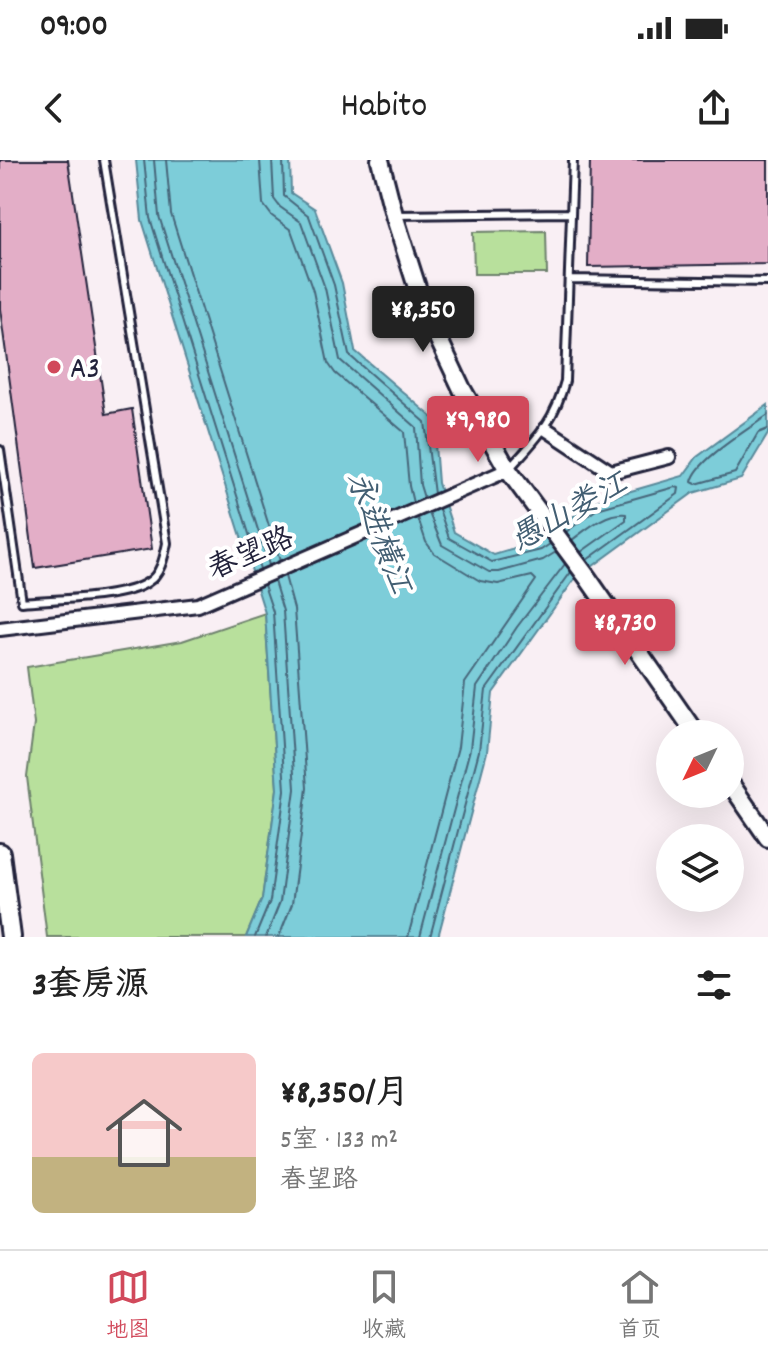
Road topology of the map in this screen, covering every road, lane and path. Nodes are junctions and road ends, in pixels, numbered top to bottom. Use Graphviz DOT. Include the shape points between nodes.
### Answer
graph roads {
  1 [pos="104,160"];
  2 [pos="380,160"];
  3 [pos="573,160"];
  4 [pos="571,213"];
  5 [pos="394,215"];
  6 [pos="569,279"];
  7 [pos="768,282"];
  8 [pos="546,429"];
  9 [pos="0,450"];
  10 [pos="669,457"];
  11 [pos="508,470"];
  12 [pos="0,629"];
  13 [pos="686,720"];
  14 [pos="744,803"];
  15 [pos="768,838"];
  16 [pos="0,853"];
  17 [pos="11,937"];
  1 -- 9 [label="lane" via="167,543 164,561 150,582 124,592 22,602"];
  2 -- 5 [label="street"];
  3 -- 4 [label="lane"];
  4 -- 5 [label="lane"];
  4 -- 6 [label="lane"];
  5 -- 11 [label="street" via="423,306"];
  6 -- 7 [label="lane"];
  6 -- 8 [label="lane" via="565,381"];
  8 -- 10 [label="street" via="611,472"];
  8 -- 11 [label="lane"];
  11 -- 12 [label="street, 春望路" via="198,605"];
  11 -- 13 [label="street"];
  14 -- 15 [label="street"];
  16 -- 17 [label="main road"];
}
